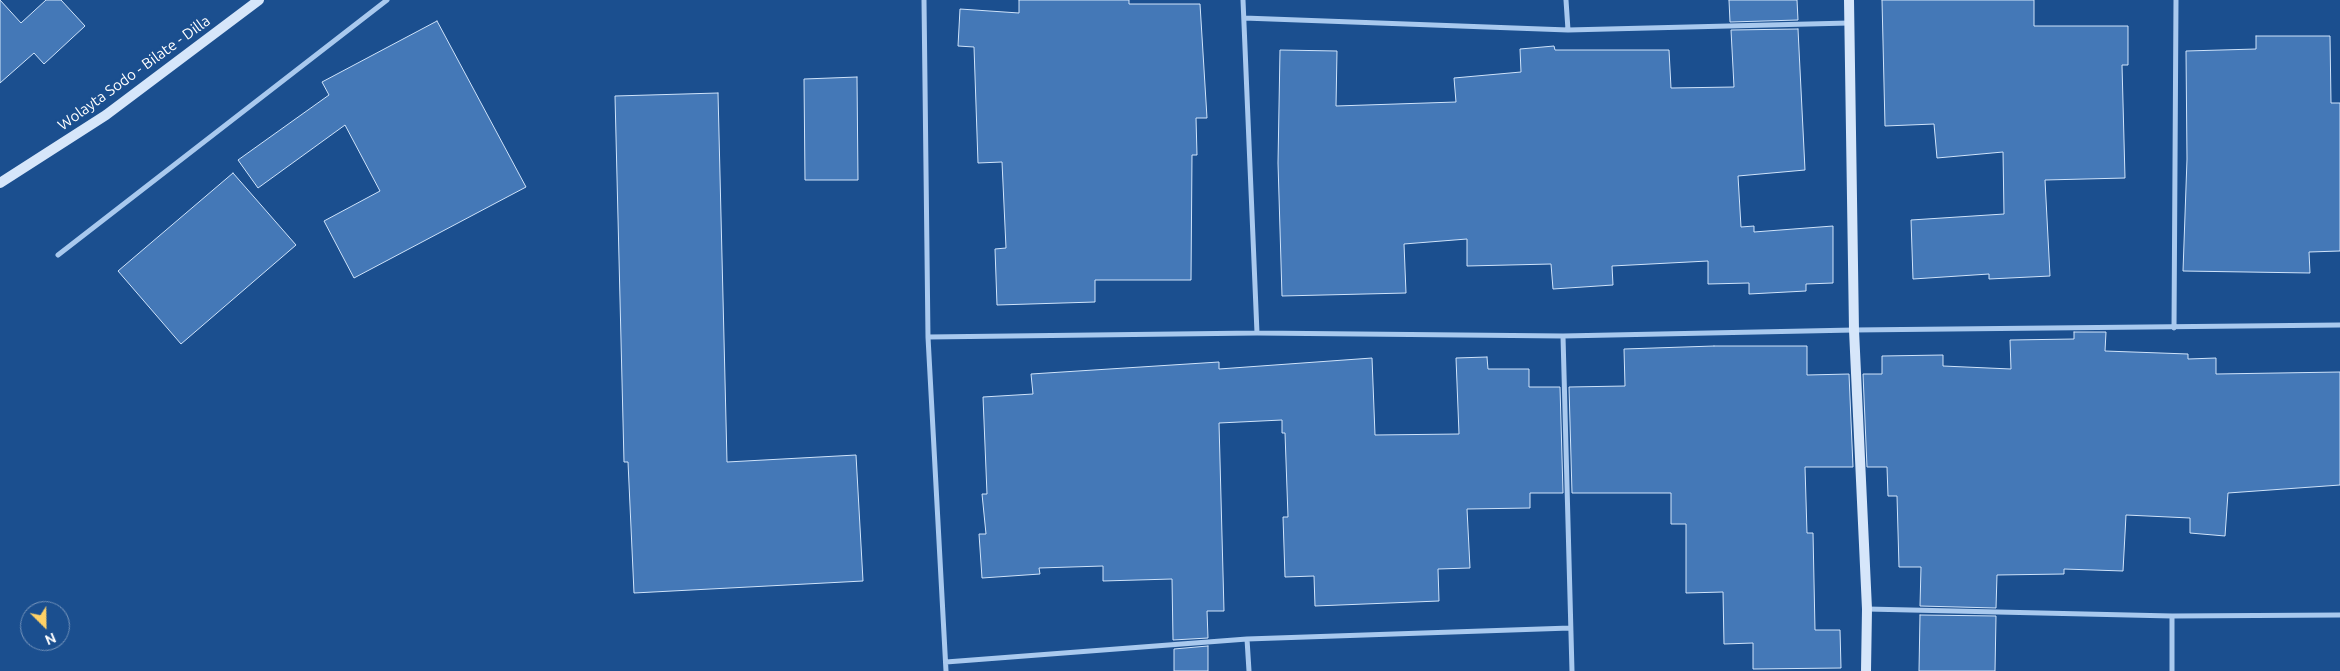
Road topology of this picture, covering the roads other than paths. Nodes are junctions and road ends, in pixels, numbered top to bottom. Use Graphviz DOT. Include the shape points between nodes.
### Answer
graph roads {
  1 [pos="259,0"];
  2 [pos="387,0"];
  3 [pos="924,0"];
  4 [pos="1243,0"];
  5 [pos="1566,0"];
  6 [pos="1849,0"];
  7 [pos="2176,0"];
  8 [pos="1244,18"];
  9 [pos="1849,23"];
  10 [pos="1568,30"];
  11 [pos="0,183"];
  12 [pos="58,254"];
  13 [pos="2340,325"];
  14 [pos="2174,328"];
  15 [pos="1854,330"];
  16 [pos="1257,333"];
  17 [pos="1563,336"];
  18 [pos="928,337"];
  19 [pos="1867,609"];
  20 [pos="2172,616"];
  21 [pos="2340,616"];
  22 [pos="1570,628"];
  23 [pos="1247,639"];
  24 [pos="946,662"];
  25 [pos="946,671"];
  26 [pos="1249,671"];
  27 [pos="1572,671"];
  28 [pos="1866,671"];
  29 [pos="2172,671"];
  1 -- 11 [label="main road, Wolayta Sodo - Bilate - Dilla" via="106,115"];
  2 -- 12 [label="street"];
  3 -- 18 [label="street"];
  4 -- 8 [label="street"];
  5 -- 10 [label="street"];
  6 -- 9 [label="main road"];
  7 -- 14 [label="street"];
  8 -- 10 [label="street"];
  8 -- 16 [label="street"];
  9 -- 10 [label="street"];
  9 -- 15 [label="main road"];
  13 -- 14 [label="street"];
  14 -- 15 [label="street"];
  15 -- 17 [label="street"];
  15 -- 19 [label="main road"];
  16 -- 17 [label="street"];
  16 -- 18 [label="street"];
  17 -- 22 [label="street"];
  18 -- 24 [label="street"];
  19 -- 20 [label="street"];
  19 -- 28 [label="main road"];
  20 -- 21 [label="street"];
  20 -- 29 [label="street"];
  22 -- 23 [label="street"];
  22 -- 27 [label="street"];
  23 -- 24 [label="street"];
  23 -- 26 [label="street"];
  24 -- 25 [label="street"];
}
